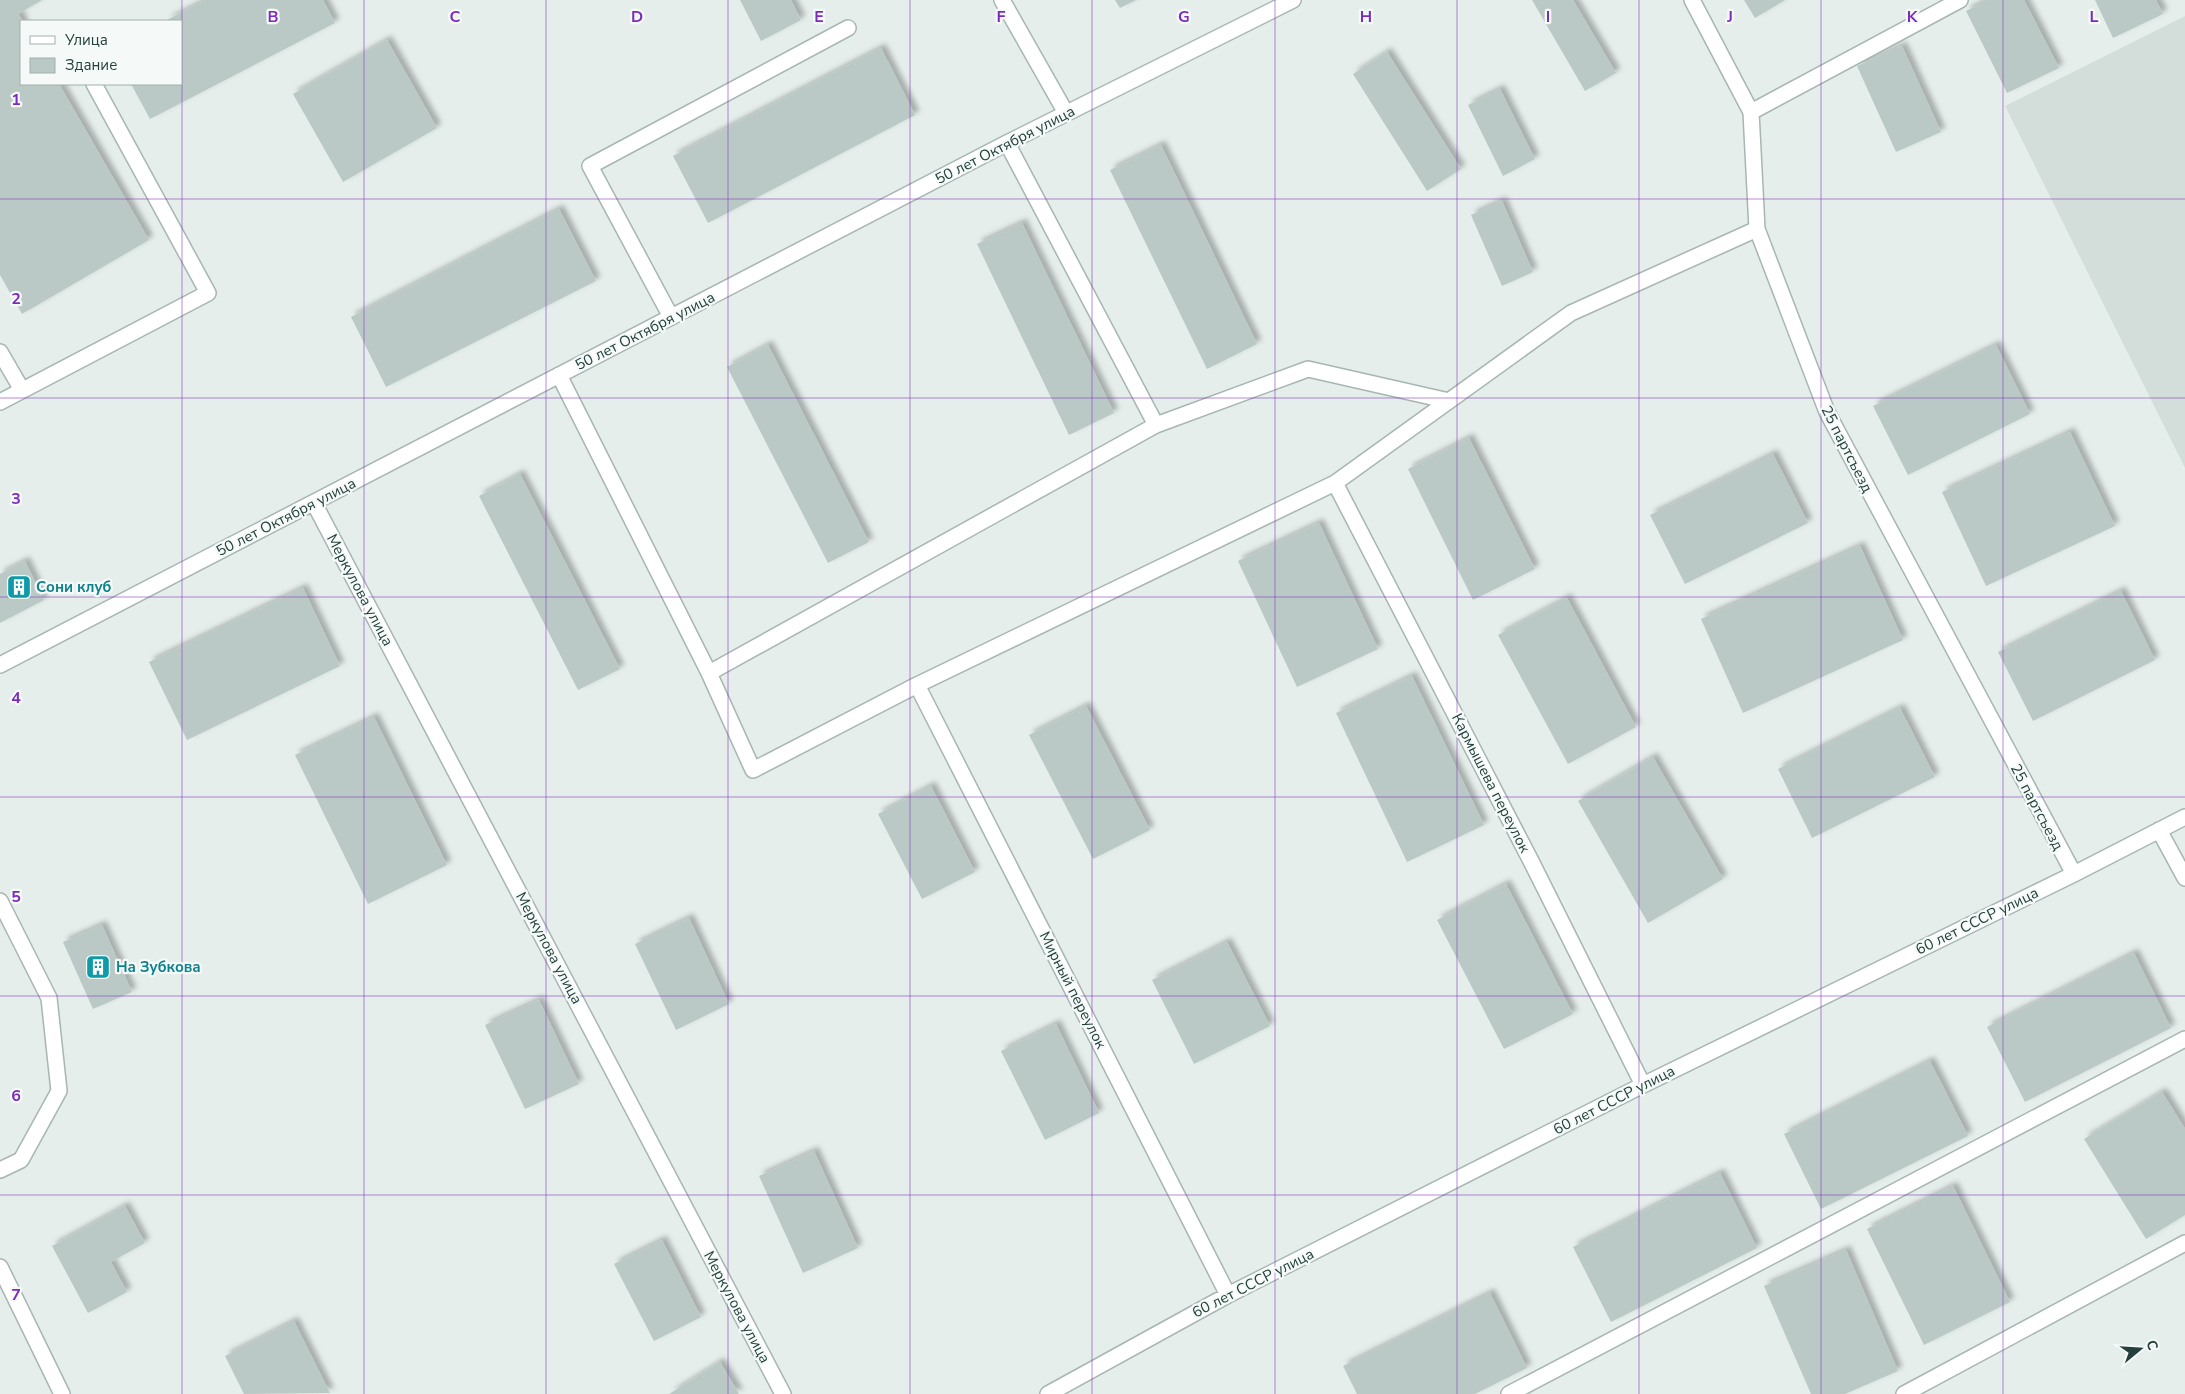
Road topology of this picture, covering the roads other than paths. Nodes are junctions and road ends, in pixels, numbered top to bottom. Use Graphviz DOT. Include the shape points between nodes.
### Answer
graph roads {
  1 [pos="1002,0"];
  2 [pos="1293,0"];
  3 [pos="1692,0"];
  4 [pos="1960,0"];
  5 [pos="848,28"];
  6 [pos="95,85"];
  7 [pos="1751,112"];
  8 [pos="1066,113"];
  9 [pos="1007,143"];
  10 [pos="1756,229"];
  11 [pos="671,317"];
  12 [pos="0,352"];
  13 [pos="559,375"];
  14 [pos="22,390"];
  15 [pos="1449,401"];
  16 [pos="0,402"];
  17 [pos="1156,425"];
  18 [pos="1335,484"];
  19 [pos="314,503"];
  20 [pos="0,665"];
  21 [pos="710,673"];
  22 [pos="917,685"];
  23 [pos="2185,817"];
  24 [pos="2159,830"];
  25 [pos="2074,874"];
  26 [pos="2185,878"];
  27 [pos="0,901"];
  28 [pos="2185,1039"];
  29 [pos="1643,1085"];
  30 [pos="0,1170"];
  31 [pos="2185,1244"];
  32 [pos="0,1267"];
  33 [pos="1228,1295"];
  34 [pos="62,1394"];
  35 [pos="784,1394"];
  36 [pos="1048,1394"];
  37 [pos="1509,1394"];
  38 [pos="1904,1394"];
  1 -- 8 [label="street"];
  2 -- 8 [label="street, 50 лет Октября улица"];
  3 -- 7 [label="street, 25 партсъезд"];
  4 -- 7 [label="street"];
  5 -- 11 [label="street" via="590,166"];
  6 -- 14 [label="street" via="208,293"];
  7 -- 10 [label="street, 25 партсъезд"];
  8 -- 9 [label="street, 50 лет Октября улица"];
  9 -- 11 [label="street, 50 лет Октября улица"];
  9 -- 17 [label="street"];
  10 -- 15 [label="street" via="1571,313"];
  10 -- 25 [label="street, 25 партсъезд" via="1827,412"];
  11 -- 13 [label="street, 50 лет Октября улица"];
  12 -- 14 [label="street"];
  13 -- 19 [label="street, 50 лет Октября улица"];
  13 -- 21 [label="street"];
  14 -- 16 [label="street"];
  15 -- 17 [label="street" via="1308,369"];
  15 -- 18 [label="street"];
  17 -- 21 [label="street"];
  18 -- 22 [label="street"];
  18 -- 29 [label="street, Кармышева переулок"];
  19 -- 20 [label="street, 50 лет Октября улица"];
  19 -- 35 [label="street, Меркулова улица"];
  21 -- 22 [label="street" via="753,770"];
  22 -- 33 [label="street, Мирный переулок"];
  23 -- 24 [label="street, 60 лет СССР улица"];
  24 -- 25 [label="street, 60 лет СССР улица"];
  24 -- 26 [label="street"];
  25 -- 29 [label="street, 60 лет СССР улица"];
  27 -- 30 [label="street" via="49,998 59,1091 20,1160"];
  28 -- 37 [label="street"];
  29 -- 33 [label="street, 60 лет СССР улица"];
  31 -- 38 [label="street"];
  32 -- 34 [label="street"];
  33 -- 36 [label="street, 60 лет СССР улица"];
}
